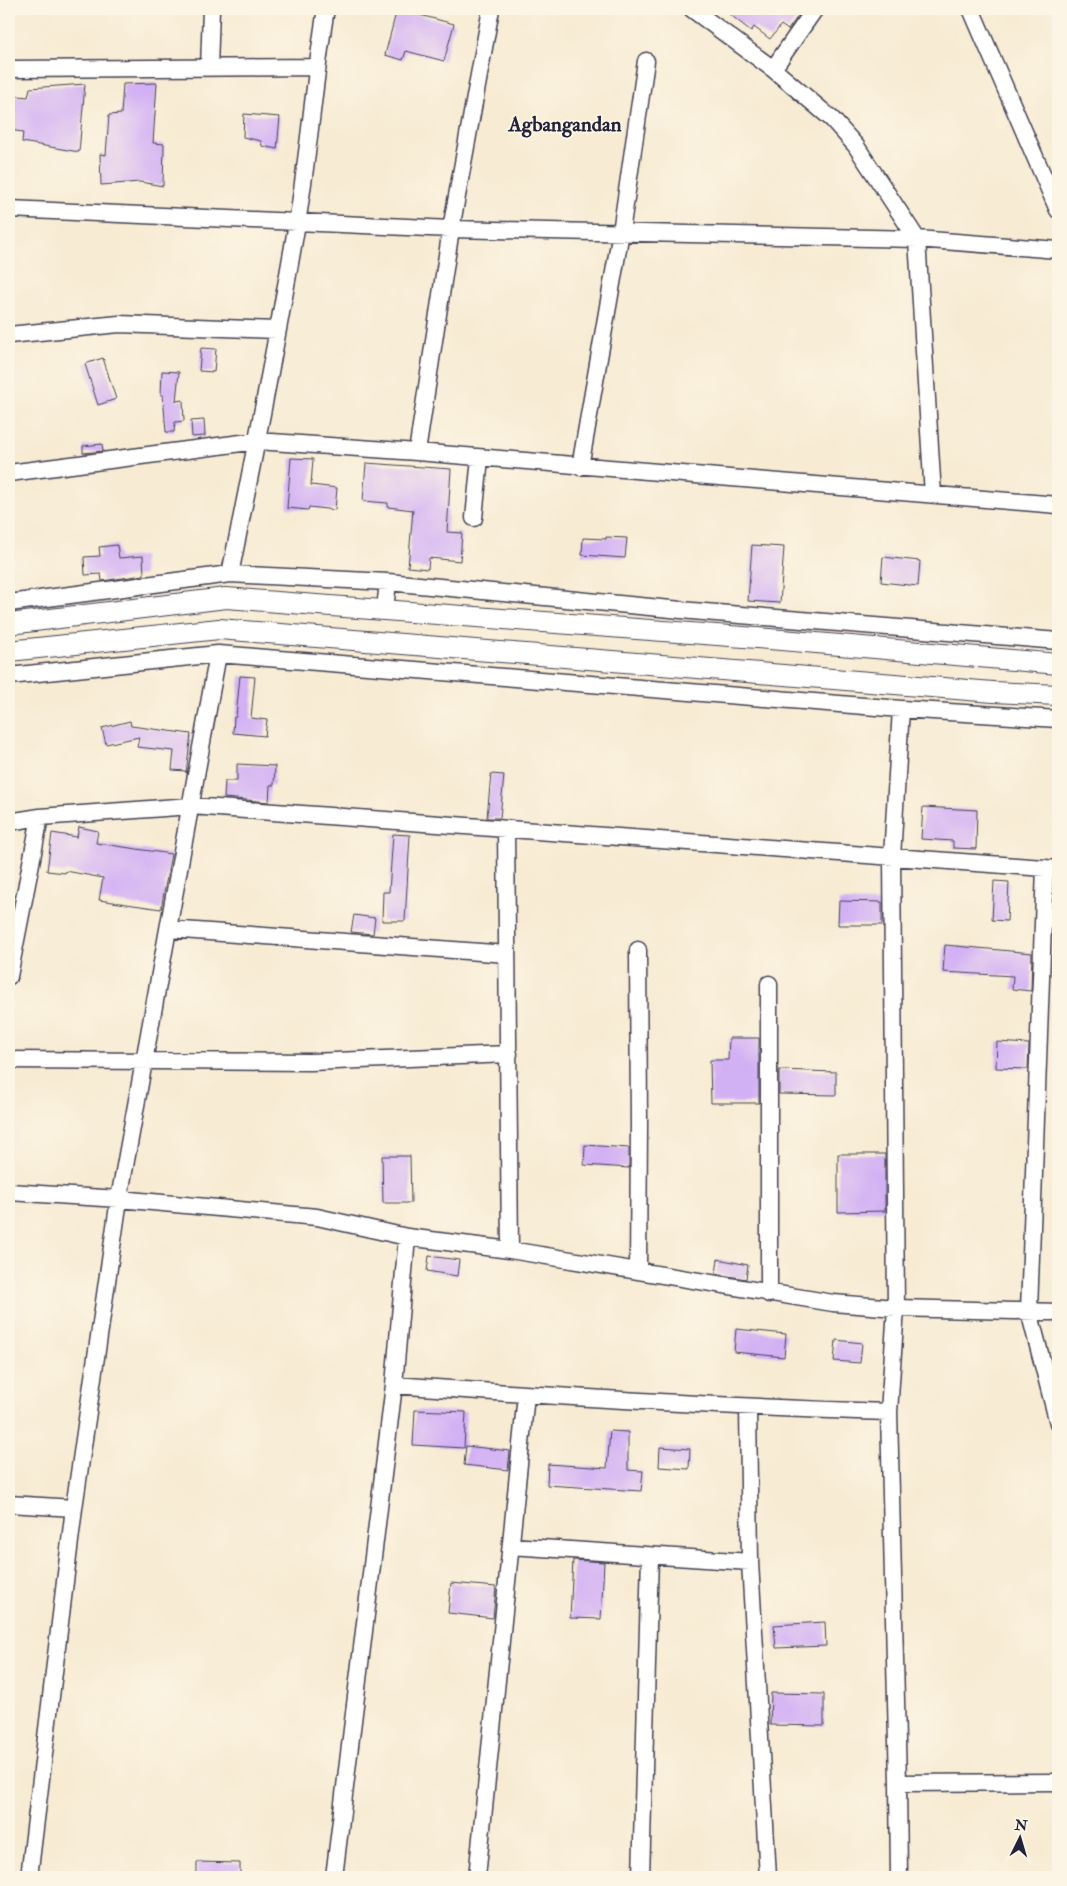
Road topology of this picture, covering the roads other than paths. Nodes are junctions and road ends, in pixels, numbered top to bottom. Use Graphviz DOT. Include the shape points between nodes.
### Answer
graph roads {
  1 [pos="211,9"];
  2 [pos="326,9"];
  3 [pos="491,9"];
  4 [pos="692,9"];
  5 [pos="815,9"];
  6 [pos="971,9"];
  7 [pos="646,61"];
  8 [pos="316,67"];
  9 [pos="208,68"];
  10 [pos="773,69"];
  11 [pos="9,70"];
  12 [pos="9,209"];
  13 [pos="1058,210"];
  14 [pos="297,221"];
  15 [pos="451,229"];
  16 [pos="620,232"];
  17 [pos="917,239"];
  18 [pos="1058,250"];
  19 [pos="277,330"];
  20 [pos="9,335"];
  21 [pos="257,441"];
  22 [pos="417,452"];
  23 [pos="480,458"];
  24 [pos="580,467"];
  25 [pos="9,473"];
  26 [pos="933,495"];
  27 [pos="1058,505"];
  28 [pos="474,518"];
  29 [pos="230,574"];
  30 [pos="388,582"];
  31 [pos="9,603"];
  32 [pos="385,609"];
  33 [pos="9,624"];
  34 [pos="1058,636"];
  35 [pos="1058,641"];
  36 [pos="9,651"];
  37 [pos="218,654"];
  38 [pos="1058,664"];
  39 [pos="9,676"];
  40 [pos="1058,695"];
  41 [pos="901,709"];
  42 [pos="1058,719"];
  43 [pos="191,806"];
  44 [pos="40,817"];
  45 [pos="9,822"];
  46 [pos="506,829"];
  47 [pos="892,857"];
  48 [pos="1052,868"];
  49 [pos="168,929"];
  50 [pos="638,950"];
  51 [pos="508,954"];
  52 [pos="9,976"];
  53 [pos="769,984"];
  54 [pos="508,1054"];
  55 [pos="9,1060"];
  56 [pos="144,1061"];
  57 [pos="9,1192"];
  58 [pos="119,1198"];
  59 [pos="407,1237"];
  60 [pos="510,1250"];
  61 [pos="638,1271"];
  62 [pos="768,1294"];
  63 [pos="896,1308"];
  64 [pos="1029,1311"];
  65 [pos="1058,1312"];
  66 [pos="394,1385"];
  67 [pos="526,1395"];
  68 [pos="748,1408"];
  69 [pos="889,1412"];
  70 [pos="1058,1423"];
  71 [pos="9,1504"];
  72 [pos="74,1508"];
  73 [pos="511,1546"];
  74 [pos="650,1556"];
  75 [pos="750,1562"];
  76 [pos="1058,1782"];
  77 [pos="898,1783"];
  78 [pos="29,1877"];
  79 [pos="334,1877"];
  80 [pos="477,1877"];
  81 [pos="641,1877"];
  82 [pos="768,1877"];
  83 [pos="898,1877"];
  1 -- 9 [label="street"];
  2 -- 8 [label="street"];
  3 -- 15 [label="street"];
  4 -- 10 [label="street"];
  5 -- 10 [label="street"];
  6 -- 13 [label="street"];
  7 -- 16 [label="street"];
  8 -- 9 [label="street"];
  8 -- 14 [label="street"];
  9 -- 11 [label="street"];
  10 -- 17 [label="street" via="832,119 856,146"];
  12 -- 14 [label="street"];
  14 -- 15 [label="street"];
  14 -- 19 [label="street"];
  15 -- 16 [label="street"];
  15 -- 22 [label="street"];
  16 -- 17 [label="street"];
  16 -- 24 [label="street"];
  17 -- 18 [label="street"];
  17 -- 26 [label="street"];
  19 -- 20 [label="street" via="119,324"];
  19 -- 21 [label="street"];
  21 -- 22 [label="street"];
  21 -- 25 [label="street"];
  21 -- 29 [label="street"];
  22 -- 23 [label="street"];
  23 -- 24 [label="street"];
  23 -- 28 [label="street"];
  24 -- 26 [label="street"];
  26 -- 27 [label="street"];
  29 -- 30 [label="street"];
  29 -- 31 [label="street"];
  30 -- 32 [label="street"];
  30 -- 35 [label="street"];
  32 -- 33 [label="street" via="226,598"];
  32 -- 38 [label="street"];
  34 -- 35 [label="street"];
  36 -- 40 [label="street" via="219,629"];
  37 -- 39 [label="street"];
  37 -- 41 [label="street"];
  37 -- 43 [label="street"];
  41 -- 42 [label="street"];
  41 -- 47 [label="street"];
  43 -- 44 [label="street"];
  43 -- 46 [label="street"];
  43 -- 49 [label="street"];
  44 -- 45 [label="street"];
  44 -- 52 [label="street"];
  46 -- 47 [label="street"];
  46 -- 51 [label="street"];
  47 -- 48 [label="street"];
  47 -- 63 [label="street"];
  48 -- 64 [label="street"];
  49 -- 51 [label="street"];
  49 -- 56 [label="street"];
  50 -- 61 [label="street"];
  51 -- 54 [label="street"];
  53 -- 62 [label="street"];
  54 -- 56 [label="street" via="310,1062"];
  54 -- 60 [label="street"];
  55 -- 56 [label="street"];
  56 -- 58 [label="street"];
  57 -- 58 [label="street"];
  58 -- 59 [label="street" via="316,1217"];
  58 -- 72 [label="street"];
  59 -- 60 [label="street"];
  59 -- 66 [label="street"];
  60 -- 61 [label="street"];
  61 -- 62 [label="street"];
  62 -- 63 [label="street"];
  63 -- 64 [label="street"];
  63 -- 69 [label="street"];
  64 -- 65 [label="street"];
  64 -- 70 [label="street"];
  66 -- 67 [label="street"];
  66 -- 79 [label="street"];
  67 -- 68 [label="street"];
  67 -- 73 [label="street"];
  68 -- 69 [label="street"];
  68 -- 75 [label="street"];
  69 -- 77 [label="street"];
  71 -- 72 [label="street"];
  72 -- 78 [label="street"];
  73 -- 74 [label="street"];
  73 -- 80 [label="street"];
  74 -- 75 [label="street"];
  74 -- 81 [label="street"];
  75 -- 82 [label="street"];
  76 -- 77 [label="street"];
  77 -- 83 [label="street"];
}
